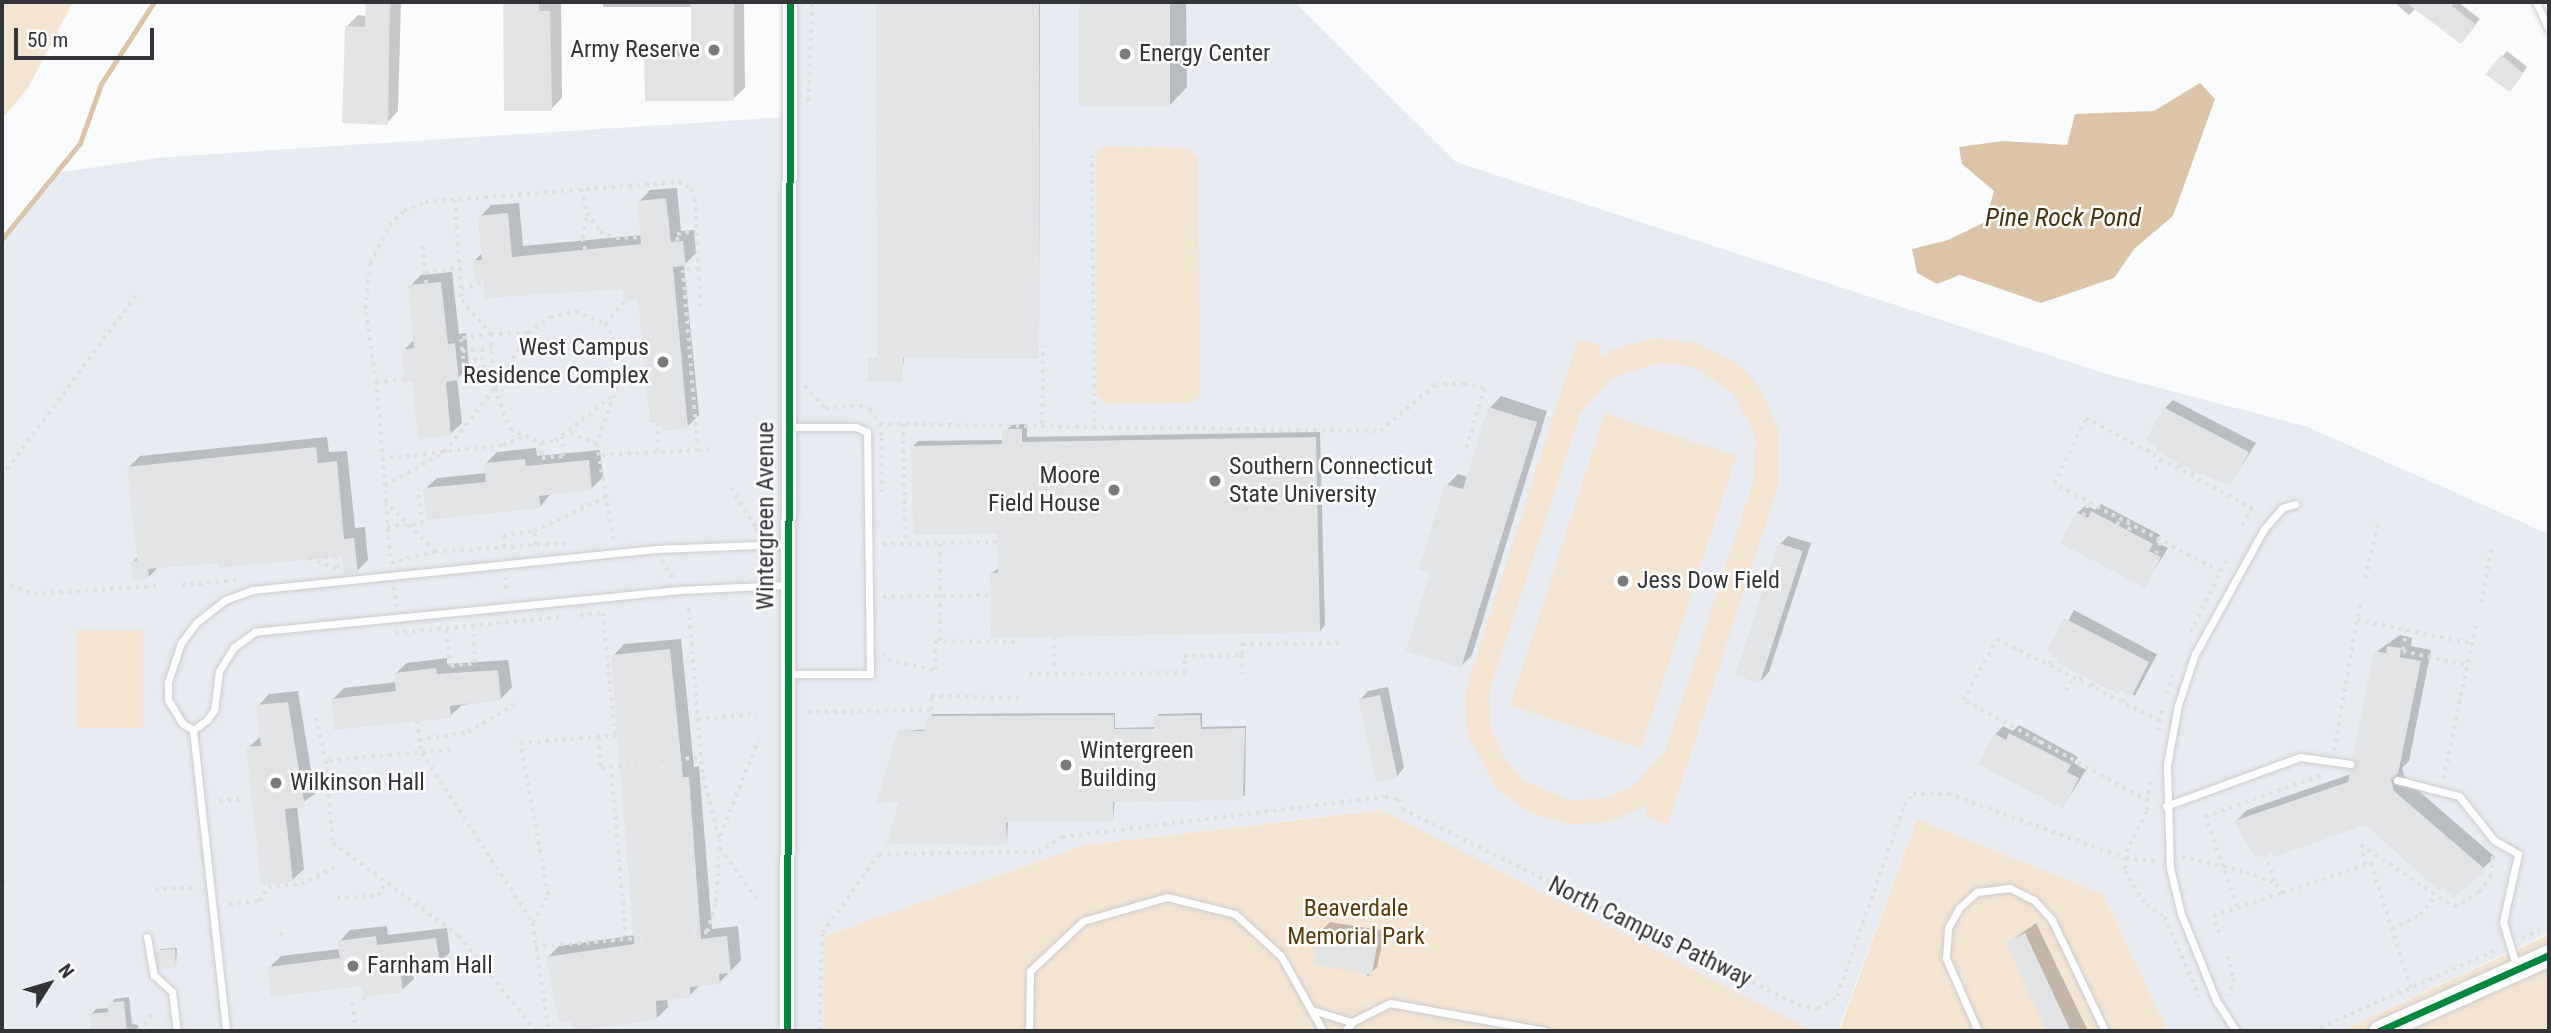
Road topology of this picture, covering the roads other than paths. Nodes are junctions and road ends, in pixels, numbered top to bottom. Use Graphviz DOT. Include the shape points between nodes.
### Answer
graph roads {
  1 [pos="790,2"];
  2 [pos="2536,2"];
  3 [pos="2549,30"];
  4 [pos="786,427"];
  5 [pos="2295,504"];
  6 [pos="785,544"];
  7 [pos="785,584"];
  8 [pos="785,674"];
  9 [pos="193,730"];
  10 [pos="2351,764"];
  11 [pos="2397,780"];
  12 [pos="2166,806"];
  13 [pos="147,937"];
  14 [pos="2549,955"];
  15 [pos="2517,968"];
  16 [pos="1315,1011"];
  17 [pos="1352,1022"];
  18 [pos="177,1031"];
  19 [pos="226,1031"];
  20 [pos="787,1031"];
  21 [pos="1029,1031"];
  22 [pos="1323,1031"];
  23 [pos="1345,1031"];
  24 [pos="1546,1031"];
  25 [pos="1978,1031"];
  26 [pos="2105,1031"];
  27 [pos="2236,1031"];
  28 [pos="2379,1031"];
  1 -- 4 [label="street, Wintergreen Avenue"];
  2 -- 3 [label="lane"];
  4 -- 6 [label="street, Wintergreen Avenue"];
  4 -- 8 [label="lane" via="856,427 867,432 870,674"];
  5 -- 12 [label="lane" via="2282,508 2264,529 2195,654 2178,705 2167,765"];
  6 -- 7 [label="street, Wintergreen Avenue"];
  6 -- 9 [label="lane" via="656,549 238,593 197,622 181,643 168,682 173,713"];
  7 -- 8 [label="street, Wintergreen Avenue"];
  7 -- 9 [label="lane" via="255,632 228,655 219,671 214,710"];
  8 -- 20 [label="street, Wintergreen Avenue"];
  9 -- 19 [label="lane"];
  10 -- 12 [label="lane" via="2300,757"];
  11 -- 15 [label="lane" via="2459,796 2494,840 2518,854 2503,922"];
  12 -- 27 [label="lane" via="2169,860 2185,924 2216,1000"];
  13 -- 18 [label="lane" via="154,975 172,992"];
  14 -- 15 [label="street"];
  15 -- 28 [label="street"];
  16 -- 17 [label="lane"];
  16 -- 21 [label="lane" via="1282,956 1235,914 1167,897 1083,921 1030,971"];
  16 -- 22 [label="lane"];
  17 -- 23 [label="lane"];
  17 -- 24 [label="lane" via="1390,1003"];
  25 -- 26 [label="lane" via="1946,958 1948,928 1959,908 1977,892 2010,888 2034,900 2052,920"];
}
